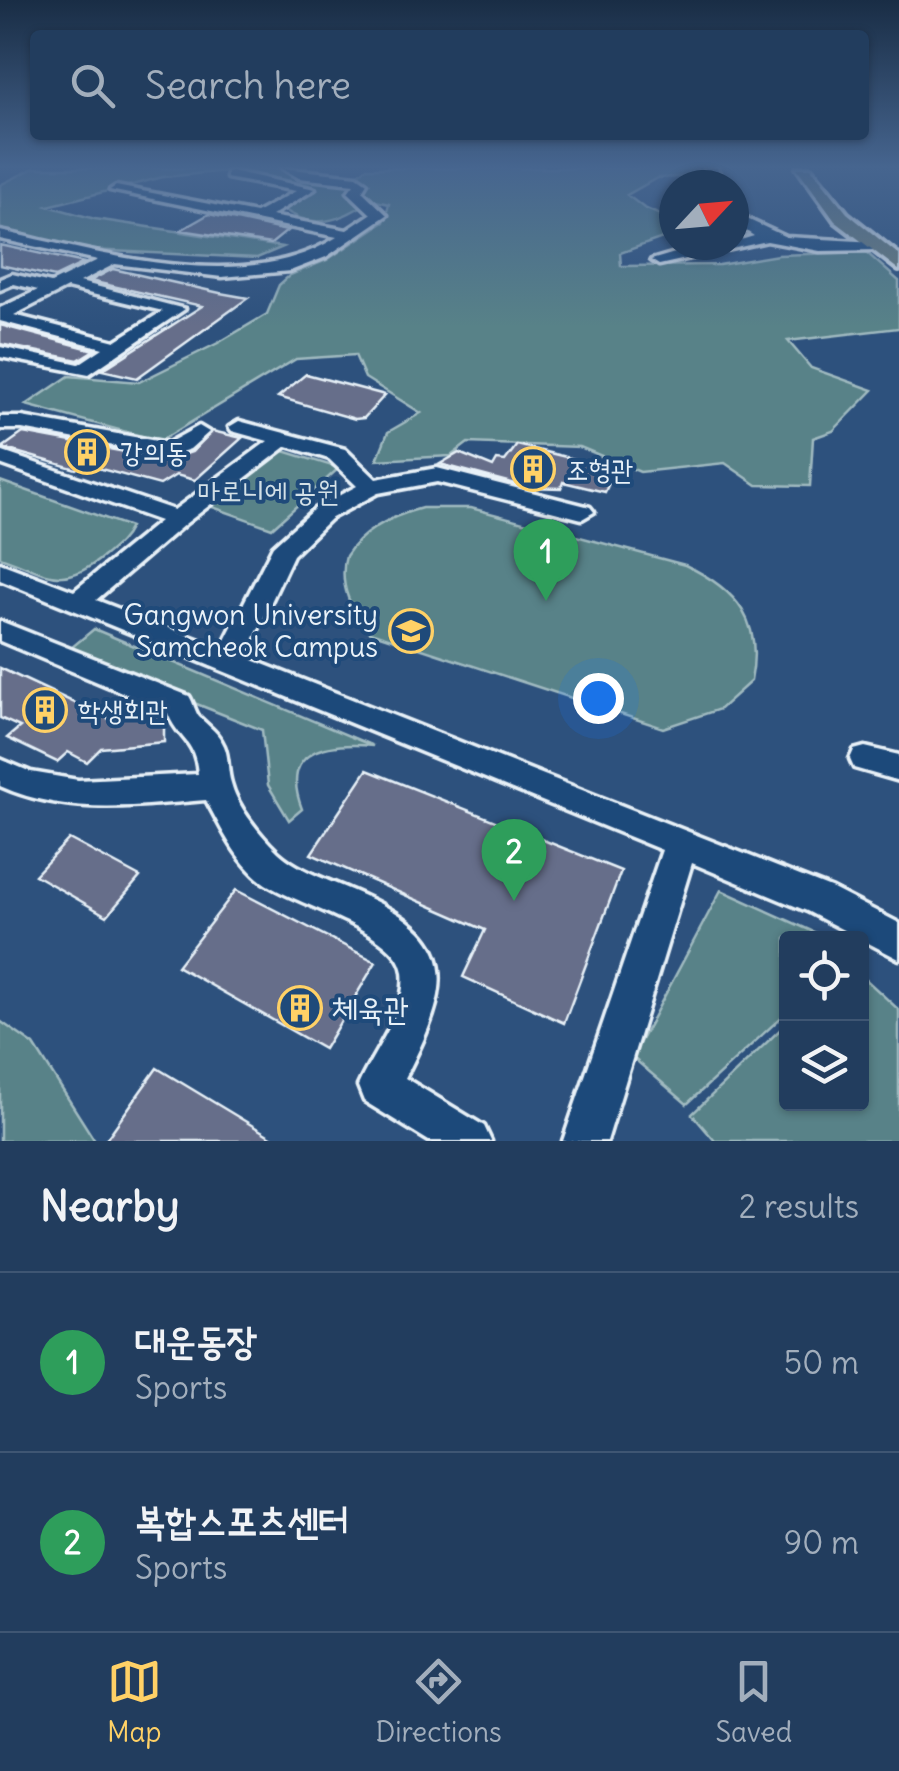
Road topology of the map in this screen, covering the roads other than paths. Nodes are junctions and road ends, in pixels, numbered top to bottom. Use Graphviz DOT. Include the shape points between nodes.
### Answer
graph roads {
  1 [pos="283,221"];
  2 [pos="370,221"];
  3 [pos="847,221"];
  4 [pos="860,221"];
  5 [pos="749,228"];
  6 [pos="0,235"];
  7 [pos="348,236"];
  8 [pos="762,238"];
  9 [pos="749,244"];
  10 [pos="876,246"];
  11 [pos="899,254"];
  12 [pos="113,260"];
  13 [pos="899,264"];
  14 [pos="52,286"];
  15 [pos="3,295"];
  16 [pos="119,347"];
  17 [pos="0,352"];
  18 [pos="239,426"];
  19 [pos="5,427"];
  20 [pos="199,432"];
  21 [pos="284,440"];
  22 [pos="0,457"];
  23 [pos="371,488"];
  24 [pos="582,512"];
  25 [pos="177,519"];
  26 [pos="0,572"];
  27 [pos="76,603"];
  28 [pos="0,630"];
  29 [pos="229,662"];
  30 [pos="864,759"];
  31 [pos="899,768"];
  32 [pos="0,772"];
  33 [pos="215,786"];
  34 [pos="681,843"];
  35 [pos="820,900"];
  36 [pos="899,921"];
  37 [pos="899,942"];
  38 [pos="469,1141"];
  39 [pos="584,1141"];
  1 -- 7 [label="street"];
  2 -- 7 [label="street"];
  3 -- 10 [label="main road"];
  4 -- 11 [label="main road"];
  5 -- 8 [label="street"];
  6 -- 12 [label="street"];
  7 -- 12 [label="street" via="290,266 248,271"];
  8 -- 9 [label="street"];
  8 -- 10 [label="street"];
  10 -- 13 [label="main road"];
  12 -- 14 [label="street"];
  14 -- 15 [label="street"];
  14 -- 16 [label="street" via="177,309"];
  15 -- 16 [label="street"];
  16 -- 17 [label="street" via="82,370"];
  18 -- 21 [label="street"];
  19 -- 20 [label="street" via="169,450"];
  21 -- 23 [label="street" via="336,454"];
  21 -- 25 [label="street"];
  22 -- 25 [label="street"];
  23 -- 24 [label="street" via="437,475"];
  23 -- 29 [label="street" via="322,514 282,551"];
  25 -- 27 [label="street"];
  26 -- 27 [label="street"];
  27 -- 29 [label="street"];
  28 -- 33 [label="street" via="179,704 186,723 208,740"];
  29 -- 34 [label="street"];
  30 -- 31 [label="street"];
  32 -- 33 [label="street" via="62,794"];
  33 -- 38 [label="street" via="254,852 278,873 377,918 418,955 418,1000 379,1086"];
  34 -- 35 [label="street"];
  34 -- 39 [label="street"];
  35 -- 36 [label="street"];
  35 -- 37 [label="street"];
}
